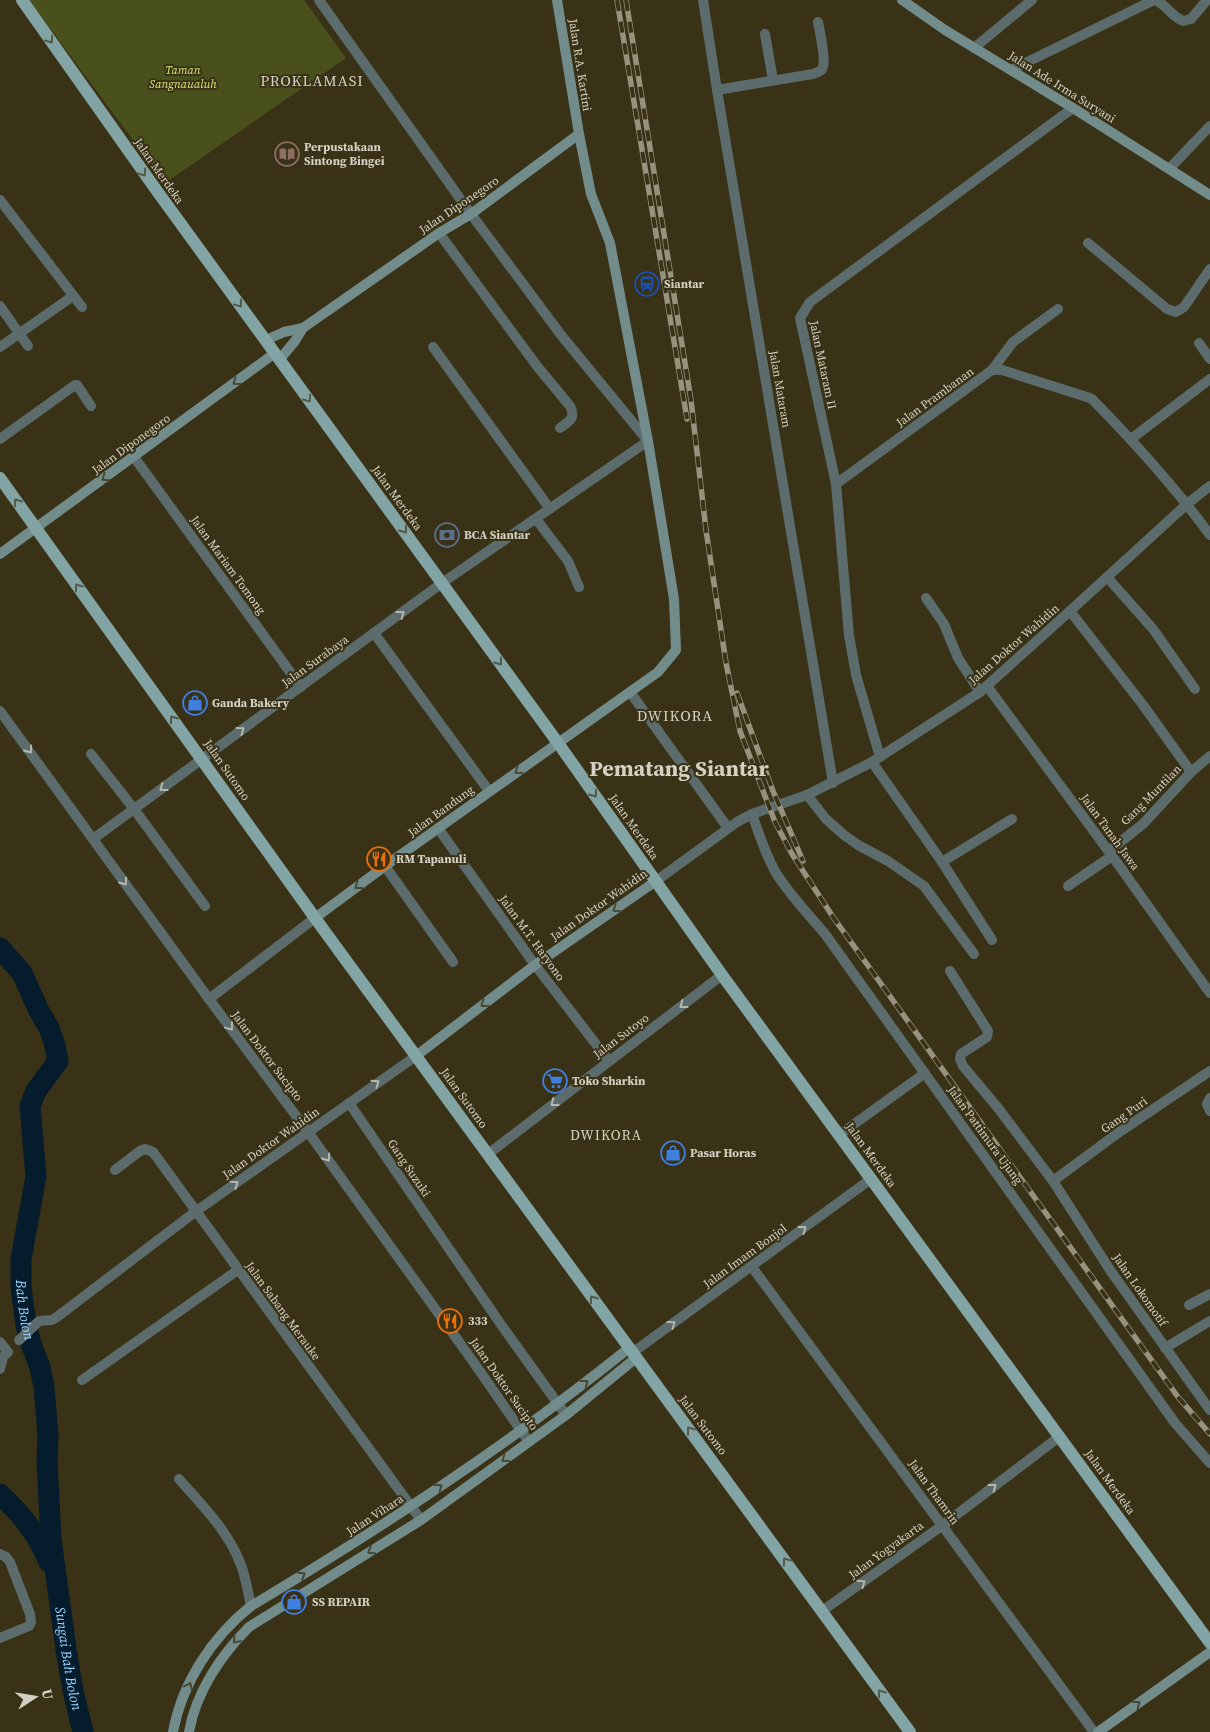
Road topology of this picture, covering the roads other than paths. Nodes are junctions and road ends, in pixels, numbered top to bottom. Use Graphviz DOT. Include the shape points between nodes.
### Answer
graph roads {
  1 [pos="22,0"];
  2 [pos="319,0"];
  3 [pos="557,0"];
  4 [pos="703,0"];
  5 [pos="902,0"];
  6 [pos="1032,0"];
  7 [pos="1155,0"];
  8 [pos="1207,0"];
  9 [pos="818,22"];
  10 [pos="764,34"];
  11 [pos="974,48"];
  12 [pos="1011,70"];
  13 [pos="772,80"];
  14 [pos="717,90"];
  15 [pos="1073,108"];
  16 [pos="1210,126"];
  17 [pos="579,134"];
  18 [pos="1168,169"];
  19 [pos="1210,195"];
  20 [pos="0,200"];
  21 [pos="471,214"];
  22 [pos="439,233"];
  23 [pos="1088,243"];
  24 [pos="1210,269"];
  25 [pos="73,296"];
  26 [pos="0,306"];
  27 [pos="82,307"];
  28 [pos="1058,308"];
  29 [pos="302,328"];
  30 [pos="19,333"];
  31 [pos="266,340"];
  32 [pos="1199,343"];
  33 [pos="28,346"];
  34 [pos="0,347"];
  35 [pos="433,347"];
  36 [pos="278,356"];
  37 [pos="1210,359"];
  38 [pos="992,370"];
  39 [pos="1210,379"];
  40 [pos="91,406"];
  41 [pos="560,428"];
  42 [pos="0,438"];
  43 [pos="1131,439"];
  44 [pos="648,442"];
  45 [pos="134,457"];
  46 [pos="0,478"];
  47 [pos="836,484"];
  48 [pos="1210,486"];
  49 [pos="1187,504"];
  50 [pos="550,509"];
  51 [pos="536,519"];
  52 [pos="35,527"];
  53 [pos="1210,535"];
  54 [pos="0,554"];
  55 [pos="1107,577"];
  56 [pos="442,584"];
  57 [pos="579,588"];
  58 [pos="926,598"];
  59 [pos="1070,611"];
  60 [pos="374,634"];
  61 [pos="301,687"];
  62 [pos="983,689"];
  63 [pos="1195,689"];
  64 [pos="630,692"];
  65 [pos="0,710"];
  66 [pos="558,743"];
  67 [pos="91,754"];
  68 [pos="1210,756"];
  69 [pos="202,759"];
  70 [pos="876,759"];
  71 [pos="1190,772"];
  72 [pos="833,783"];
  73 [pos="490,791"];
  74 [pos="807,796"];
  75 [pos="134,809"];
  76 [pos="752,814"];
  77 [pos="1012,819"];
  78 [pos="438,828"];
  79 [pos="728,828"];
  80 [pos="93,839"];
  81 [pos="1110,853"];
  82 [pos="942,862"];
  83 [pos="385,866"];
  84 [pos="656,881"];
  85 [pos="1068,886"];
  86 [pos="206,906"];
  87 [pos="315,918"];
  88 [pos="992,940"];
  89 [pos="974,954"];
  90 [pos="453,962"];
  91 [pos="535,965"];
  92 [pos="950,971"];
  93 [pos="722,975"];
  94 [pos="1210,993"];
  95 [pos="209,999"];
  96 [pos="416,1056"];
  97 [pos="609,1061"];
  98 [pos="925,1073"];
  99 [pos="1209,1075"];
  100 [pos="1210,1098"];
  101 [pos="349,1103"];
  102 [pos="1210,1111"];
  103 [pos="308,1132"];
  104 [pos="839,1135"];
  105 [pos="488,1154"];
  106 [pos="115,1170"];
  107 [pos="871,1179"];
  108 [pos="1053,1181"];
  109 [pos="195,1212"];
  110 [pos="752,1267"];
  111 [pos="238,1270"];
  112 [pos="1210,1294"];
  113 [pos="1189,1306"];
  114 [pos="1210,1321"];
  115 [pos="19,1340"];
  116 [pos="0,1342"];
  117 [pos="1165,1348"];
  118 [pos="632,1353"];
  119 [pos="0,1369"];
  120 [pos="82,1380"];
  121 [pos="558,1404"];
  122 [pos="1210,1410"];
  123 [pos="566,1415"];
  124 [pos="520,1429"];
  125 [pos="1060,1437"];
  126 [pos="529,1442"];
  127 [pos="1210,1463"];
  128 [pos="179,1479"];
  129 [pos="411,1507"];
  130 [pos="421,1520"];
  131 [pos="943,1525"];
  132 [pos="0,1554"];
  133 [pos="333,1557"];
  134 [pos="341,1570"];
  135 [pos="251,1606"];
  136 [pos="822,1611"];
  137 [pos="236,1618"];
  138 [pos="249,1627"];
  139 [pos="0,1638"];
  140 [pos="1210,1643"];
  141 [pos="1210,1652"];
  142 [pos="176,1716"];
  143 [pos="191,1720"];
  144 [pos="173,1732"];
  145 [pos="189,1732"];
  146 [pos="910,1732"];
  147 [pos="1096,1732"];
  1 -- 31 [label="main road, Jalan Merdeka, one-way"];
  2 -- 21 [label="street"];
  3 -- 17 [label="street, Jalan R.A. Kartini"];
  4 -- 14 [label="street, Jalan Mataram"];
  5 -- 11 [label="street, Jalan Ade Irma Suryani"];
  6 -- 11 [label="street"];
  7 -- 8 [label="street" via="1183,21 1191,19"];
  7 -- 12 [label="street"];
  9 -- 13 [label="street" via="823,58 820,71"];
  10 -- 13 [label="street"];
  11 -- 12 [label="street, Jalan Ade Irma Suryani"];
  12 -- 15 [label="street, Jalan Ade Irma Suryani"];
  13 -- 14 [label="street"];
  14 -- 72 [label="street, Jalan Mataram"];
  15 -- 18 [label="street, Jalan Ade Irma Suryani"];
  15 -- 47 [label="street, Jalan Mataram II" via="810,302 800,318"];
  16 -- 18 [label="street"];
  17 -- 21 [label="street, Jalan Diponegoro"];
  17 -- 44 [label="street, Jalan R.A. Kartini" via="591,194 610,243"];
  18 -- 19 [label="street, Jalan Ade Irma Suryani"];
  20 -- 25 [label="street"];
  21 -- 22 [label="street, Jalan Diponegoro"];
  21 -- 44 [label="street" via="561,335"];
  22 -- 29 [label="street, Jalan Diponegoro"];
  22 -- 41 [label="street" via="570,406 572,418"];
  23 -- 24 [label="street" via="1168,309 1176,312 1184,308"];
  25 -- 27 [label="street"];
  25 -- 30 [label="street"];
  26 -- 30 [label="street"];
  28 -- 38 [label="street" via="1013,342"];
  29 -- 31 [label="street, Jalan Diponegoro"];
  29 -- 36 [label="street, Jalan Diponegoro" via="295,341"];
  30 -- 33 [label="street"];
  30 -- 34 [label="street"];
  31 -- 36 [label="main road, Jalan Merdeka"];
  32 -- 37 [label="street"];
  35 -- 50 [label="street"];
  36 -- 45 [label="street, Jalan Diponegoro, one-way"];
  36 -- 56 [label="main road, Jalan Merdeka, one-way"];
  38 -- 43 [label="street, Jalan Prambanan" via="1002,370 1090,398"];
  38 -- 47 [label="street, Jalan Prambanan"];
  39 -- 43 [label="street"];
  40 -- 42 [label="street" via="74,384"];
  43 -- 49 [label="street, Jalan Prambanan"];
  44 -- 50 [label="street, Jalan Surabaya"];
  44 -- 64 [label="street, Jalan Bandung" via="674,599 676,650 658,672"];
  45 -- 52 [label="street, Jalan Diponegoro, one-way"];
  45 -- 61 [label="street, Jalan Mariam Tomong"];
  52 -- 46 [label="main road, Jalan Sutomo, one-way"];
  47 -- 70 [label="street, Jalan Mataram II" via="849,635"];
  48 -- 49 [label="street, Jalan Doktor Wahidin"];
  49 -- 53 [label="street, Jalan Prambanan"];
  49 -- 55 [label="street, Jalan Doktor Wahidin"];
  50 -- 51 [label="street, Jalan Surabaya"];
  51 -- 56 [label="street, Jalan Surabaya"];
  51 -- 57 [label="street" via="568,561"];
  52 -- 54 [label="street, Jalan Diponegoro"];
  69 -- 52 [label="main road, Jalan Sutomo, one-way"];
  55 -- 59 [label="street, Jalan Doktor Wahidin"];
  55 -- 63 [label="street" via="1153,629"];
  60 -- 56 [label="street, Jalan Surabaya, one-way"];
  56 -- 66 [label="main road, Jalan Merdeka, one-way"];
  58 -- 62 [label="street, Jalan Tanah Jawa" via="944,624 958,658"];
  59 -- 62 [label="street, Jalan Doktor Wahidin"];
  59 -- 71 [label="street"];
  60 -- 61 [label="street, Jalan Surabaya"];
  60 -- 73 [label="street"];
  69 -- 61 [label="street, Jalan Surabaya, one-way"];
  62 -- 70 [label="street, Jalan Doktor Wahidin"];
  62 -- 81 [label="street, Jalan Tanah Jawa"];
  64 -- 66 [label="street, Jalan Bandung"];
  64 -- 79 [label="street"];
  65 -- 80 [label="street, Jalan Doktor Sucipto, one-way"];
  66 -- 73 [label="street, Jalan Bandung, one-way"];
  66 -- 84 [label="main road, Jalan Merdeka, one-way"];
  67 -- 75 [label="street"];
  68 -- 71 [label="street, Gang Muntilan"];
  69 -- 75 [label="street, Jalan Surabaya, one-way"];
  69 -- 87 [label="main road, Jalan Sutomo"];
  70 -- 72 [label="street, Jalan Doktor Wahidin"];
  70 -- 82 [label="street, Jalan Mataram II"];
  71 -- 81 [label="street, Gang Muntilan" via="1143,824"];
  72 -- 74 [label="street, Jalan Doktor Wahidin"];
  73 -- 78 [label="street, Jalan Bandung"];
  74 -- 76 [label="street, Jalan Doktor Wahidin"];
  74 -- 89 [label="street" via="844,835 924,886"];
  75 -- 80 [label="street, Jalan Surabaya"];
  75 -- 86 [label="street"];
  76 -- 79 [label="street, Jalan Doktor Wahidin"];
  76 -- 98 [label="street, Jalan Pattimura Ujung" via="764,848 788,890 826,934"];
  77 -- 82 [label="street"];
  78 -- 83 [label="street, Jalan Bandung"];
  78 -- 91 [label="street, Jalan M.T. Haryono"];
  79 -- 84 [label="street, Jalan Doktor Wahidin"];
  80 -- 95 [label="street, Jalan Doktor Sucipto, one-way"];
  81 -- 85 [label="street, Gang Muntilan"];
  81 -- 94 [label="street, Jalan Tanah Jawa"];
  82 -- 88 [label="street, Jalan Mataram II"];
  83 -- 87 [label="street, Jalan Bandung, one-way"];
  83 -- 90 [label="street"];
  84 -- 91 [label="street, Jalan Doktor Wahidin, one-way"];
  84 -- 93 [label="main road, Jalan Merdeka"];
  87 -- 95 [label="street"];
  87 -- 96 [label="main road, Jalan Sutomo"];
  91 -- 96 [label="street, Jalan Doktor Wahidin, one-way"];
  91 -- 97 [label="street, Jalan M.T. Haryono"];
  92 -- 108 [label="street, Jalan Lokomotif" via="988,1031 987,1037 961,1054 963,1066"];
  93 -- 97 [label="street, Jalan Sutoyo, one-way"];
  93 -- 104 [label="main road, Jalan Merdeka"];
  95 -- 103 [label="street, Jalan Doktor Sucipto, one-way"];
  101 -- 96 [label="street, Jalan Doktor Wahidin, one-way"];
  96 -- 105 [label="main road, Jalan Sutomo"];
  97 -- 105 [label="street, Jalan Sutoyo, one-way"];
  98 -- 104 [label="street"];
  98 -- 127 [label="street, Jalan Pattimura Ujung" via="1175,1424"];
  99 -- 108 [label="street, Gang Puri" via="1118,1133"];
  100 -- 102 [label="street" via="1207,1104"];
  101 -- 103 [label="street, Jalan Doktor Wahidin"];
  101 -- 121 [label="street, Gang Suzuki"];
  109 -- 103 [label="street, Jalan Doktor Wahidin, one-way"];
  103 -- 124 [label="street, Jalan Doktor Sucipto, one-way"];
  104 -- 107 [label="main road, Jalan Merdeka"];
  118 -- 105 [label="main road, Jalan Sutomo, one-way"];
  106 -- 109 [label="street, Jalan Sabang Merauke" via="140,1151 153,1152"];
  110 -- 107 [label="street, Jalan Imam Bonjol, one-way"];
  107 -- 125 [label="main road, Jalan Merdeka"];
  108 -- 117 [label="street, Jalan Lokomotif"];
  109 -- 111 [label="street, Jalan Sabang Merauke"];
  109 -- 115 [label="street, Jalan Doktor Wahidin" via="52,1320 39,1321"];
  118 -- 110 [label="street, Jalan Imam Bonjol, one-way"];
  110 -- 131 [label="street, Jalan Thamrin"];
  111 -- 120 [label="street"];
  111 -- 129 [label="street, Jalan Sabang Merauke"];
  112 -- 113 [label="street"];
  114 -- 117 [label="street"];
  116 -- 119 [label="street" via="8,1352"];
  117 -- 122 [label="street, Jalan Lokomotif"];
  121 -- 118 [label="street, Jalan Vihara, one-way"];
  118 -- 123 [label="street"];
  136 -- 118 [label="main road, Jalan Sutomo, one-way"];
  121 -- 123 [label="street, Gang Suzuki"];
  121 -- 124 [label="street, Jalan Vihara"];
  123 -- 126 [label="street"];
  124 -- 126 [label="street, Jalan Doktor Sucipto"];
  129 -- 124 [label="street, Jalan Vihara, one-way"];
  131 -- 125 [label="street, Jalan Yogyakarta, one-way"];
  125 -- 140 [label="main road, Jalan Merdeka"];
  126 -- 130 [label="street, one-way"];
  128 -- 135 [label="street" via="214,1518 230,1543 241,1564"];
  129 -- 130 [label="street, Jalan Sabang Merauke"];
  129 -- 133 [label="street, Jalan Vihara"];
  130 -- 134 [label="street, one-way"];
  136 -- 131 [label="street, Jalan Yogyakarta, one-way"];
  131 -- 147 [label="street, Jalan Thamrin"];
  132 -- 139 [label="street" via="10,1562 31,1622 29,1626"];
  133 -- 134 [label="street"];
  135 -- 133 [label="street, Jalan Vihara, one-way"];
  134 -- 138 [label="street"];
  135 -- 137 [label="street, Jalan Vihara"];
  146 -- 136 [label="main road, Jalan Sutomo, one-way"];
  137 -- 138 [label="street"];
  142 -- 137 [label="street, Jalan Vihara, one-way" via="204,1658"];
  138 -- 143 [label="street, one-way" via="217,1666"];
  147 -- 141 [label="street, one-way"];
  142 -- 143 [label="street"];
  142 -- 144 [label="street, Jalan Vihara"];
  143 -- 145 [label="street"];
}
